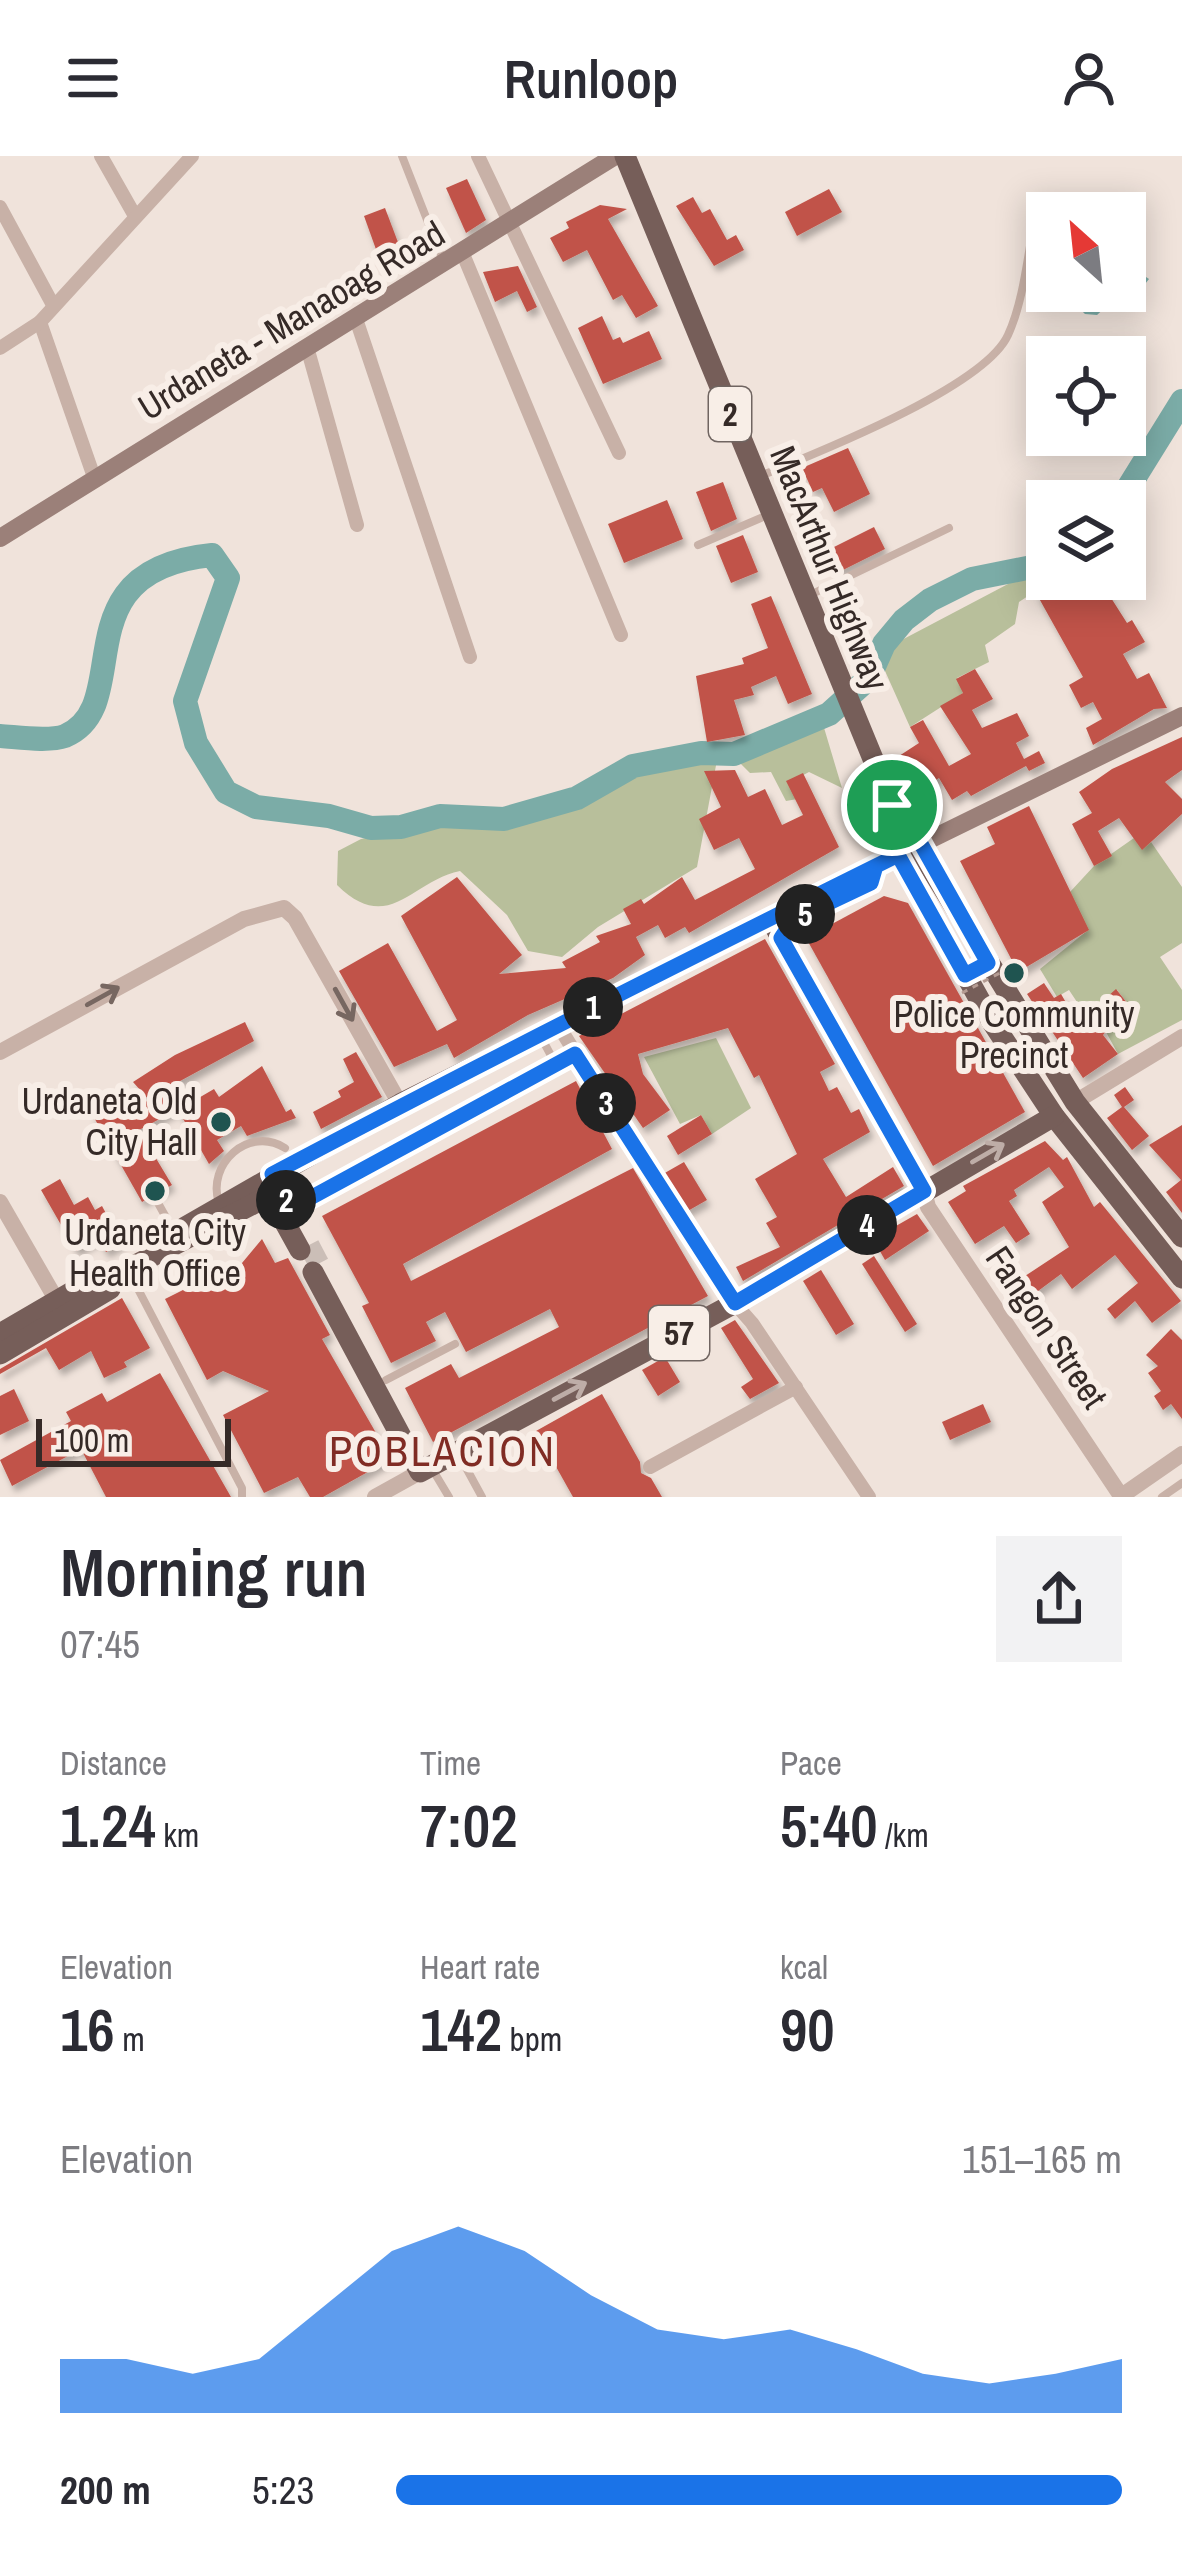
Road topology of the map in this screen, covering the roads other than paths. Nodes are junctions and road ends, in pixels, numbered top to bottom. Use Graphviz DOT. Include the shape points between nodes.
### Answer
graph roads {
  1 [pos="101,156"];
  2 [pos="192,156"];
  3 [pos="402,156"];
  4 [pos="478,156"];
  5 [pos="616,156"];
  6 [pos="625,156"];
  7 [pos="0,207"];
  8 [pos="135,216"];
  9 [pos="512,224"];
  10 [pos="1026,258"];
  11 [pos="454,259"];
  12 [pos="52,305"];
  13 [pos="355,316"];
  14 [pos="40,322"];
  15 [pos="307,346"];
  16 [pos="0,348"];
  17 [pos="619,453"];
  18 [pos="757,478"];
  19 [pos="95,480"];
  20 [pos="772,513"];
  21 [pos="357,525"];
  22 [pos="949,528"];
  23 [pos="0,538"];
  24 [pos="698,544"];
  25 [pos="806,597"];
  26 [pos="620,635"];
  27 [pos="470,657"];
  28 [pos="1182,716"];
  29 [pos="892,805"];
  30 [pos="921,844"];
  31 [pos="898,855"];
  32 [pos="776,928"];
  33 [pos="988,963"];
  34 [pos="964,984"];
  35 [pos="549,1029"];
  36 [pos="1182,1037"];
  37 [pos="0,1052"];
  38 [pos="575,1054"];
  39 [pos="556,1065"];
  40 [pos="1075,1102"];
  41 [pos="400,1104"];
  42 [pos="1054,1116"];
  43 [pos="285,1148"];
  44 [pos="272,1174"];
  45 [pos="924,1191"];
  46 [pos="0,1202"];
  47 [pos="158,1203"];
  48 [pos="219,1204"];
  49 [pos="290,1209"];
  50 [pos="1182,1237"];
  51 [pos="182,1239"];
  52 [pos="122,1272"];
  53 [pos="1182,1278"];
  54 [pos="57,1301"];
  55 [pos="735,1303"];
  56 [pos="0,1334"];
  57 [pos="455,1344"];
  58 [pos="0,1354"];
  59 [pos="386,1380"];
  60 [pos="796,1387"];
  61 [pos="457,1451"];
  62 [pos="1182,1454"];
  63 [pos="650,1467"];
  64 [pos="429,1471"];
  65 [pos="1182,1483"];
  66 [pos="242,1497"];
  67 [pos="375,1497"];
  68 [pos="448,1497"];
  69 [pos="482,1497"];
  70 [pos="868,1497"];
  71 [pos="1120,1497"];
  72 [pos="1162,1497"];
  1 -- 8 [label="street"];
  2 -- 8 [label="street"];
  3 -- 11 [label="lane"];
  4 -- 9 [label="street"];
  5 -- 9 [label="main road, Urdaneta - Manaoag Road"];
  6 -- 18 [label="main road, MacArthur Highway / 2"];
  7 -- 12 [label="street"];
  8 -- 12 [label="street"];
  9 -- 11 [label="main road, Urdaneta - Manaoag Road"];
  9 -- 17 [label="street"];
  10 -- 18 [label="lane" via="1009,334 988,361 876,428"];
  11 -- 13 [label="main road, Urdaneta - Manaoag Road"];
  11 -- 26 [label="street"];
  12 -- 14 [label="street"];
  13 -- 15 [label="main road, Urdaneta - Manaoag Road"];
  13 -- 27 [label="street"];
  14 -- 16 [label="street"];
  14 -- 19 [label="street"];
  15 -- 19 [label="main road, Urdaneta - Manaoag Road"];
  15 -- 21 [label="street"];
  18 -- 20 [label="main road, MacArthur Highway / 2"];
  19 -- 23 [label="main road, Urdaneta - Manaoag Road"];
  20 -- 24 [label="lane"];
  20 -- 25 [label="main road, MacArthur Highway / 2"];
  22 -- 25 [label="lane"];
  25 -- 29 [label="main road, MacArthur Highway / 2"];
  28 -- 30 [label="main road"];
  29 -- 30 [label="main road, MacArthur Highway / 2"];
  29 -- 31 [label="main road, MacArthur Highway / 2"];
  30 -- 31 [label="main road"];
  30 -- 33 [label="main road, MacArthur Highway / 2"];
  31 -- 32 [label="main road" via="876,866 871,883"];
  31 -- 34 [label="main road, MacArthur Highway / 2"];
  32 -- 35 [label="main road"];
  32 -- 45 [label="main road"];
  33 -- 34 [label="main road"];
  33 -- 40 [label="main road, MacArthur Highway / 2"];
  34 -- 42 [label="main road, MacArthur Highway / 2"];
  35 -- 38 [label="street"];
  35 -- 39 [label="lane"];
  35 -- 41 [label="main road"];
  36 -- 40 [label="street"];
  37 -- 41 [label="street, one-way" via="244,919 284,908"];
  38 -- 39 [label="lane"];
  38 -- 55 [label="street"];
  39 -- 49 [label="lane"];
  40 -- 50 [label="main road, MacArthur Highway / 2"];
  41 -- 44 [label="main road"];
  45 -- 42 [label="main road, 57, one-way"];
  42 -- 53 [label="main road, MacArthur Highway / 2"];
  43 -- 48 [label="lane" via="262,1141 231,1153 215,1182"];
  44 -- 48 [label="main road"];
  44 -- 49 [label="main road"];
  45 -- 55 [label="main road, 57"];
  45 -- 71 [label="street, Fangon Street"];
  46 -- 54 [label="street"];
  47 -- 51 [label="lane"];
  48 -- 51 [label="main road" via="185,1227"];
  49 -- 51 [label="main road" via="305,1247 266,1200"];
  51 -- 52 [label="main road"];
  52 -- 54 [label="main road" via="100,1275"];
  52 -- 58 [label="main road" via="110,1289"];
  52 -- 66 [label="lane"];
  54 -- 56 [label="main road"];
  55 -- 60 [label="street"];
  61 -- 55 [label="main road, 57, one-way"];
  57 -- 59 [label="lane"];
  59 -- 64 [label="main road"];
  59 -- 64 [label="main road" via="317,1270"];
  60 -- 63 [label="street"];
  60 -- 70 [label="street"];
  61 -- 64 [label="main road, 57"];
  61 -- 69 [label="lane"];
  62 -- 71 [label="street"];
  64 -- 67 [label="street"];
  64 -- 68 [label="lane"];
  65 -- 72 [label="lane"];
}
